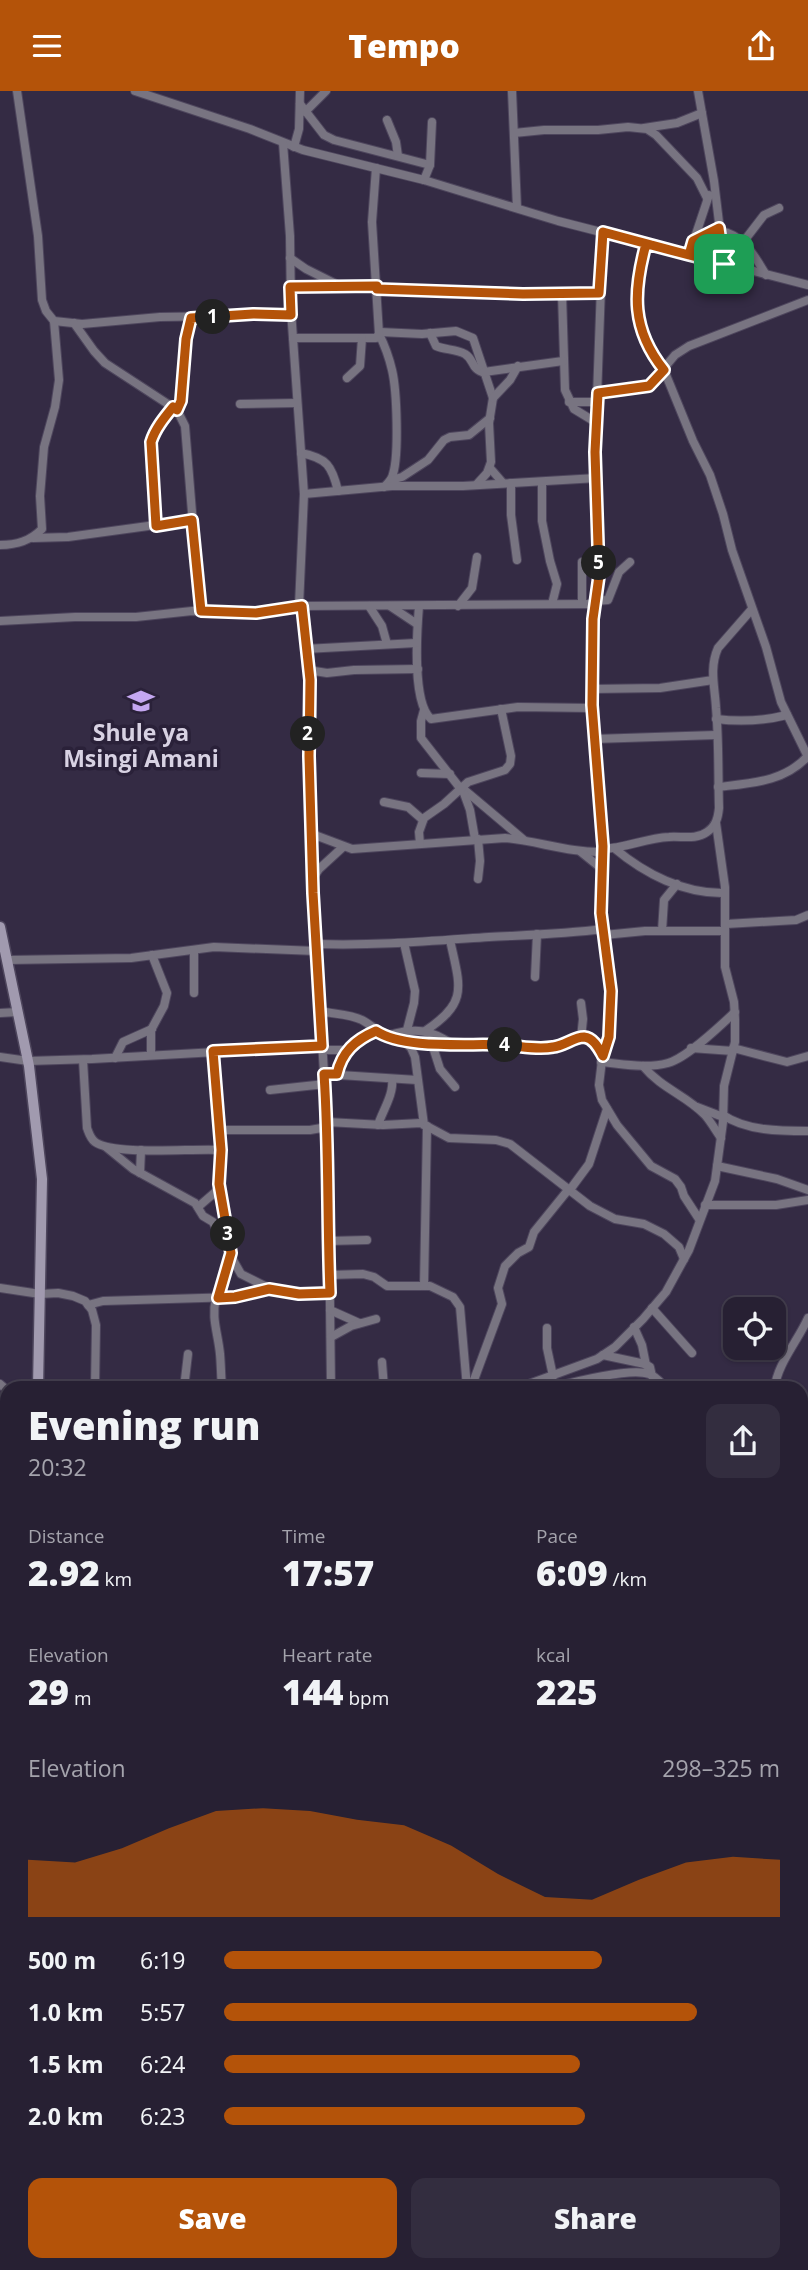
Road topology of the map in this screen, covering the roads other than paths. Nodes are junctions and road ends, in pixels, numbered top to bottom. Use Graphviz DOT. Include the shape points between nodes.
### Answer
graph roads {
  1 [pos="17,91"];
  2 [pos="135,91"];
  3 [pos="300,91"];
  4 [pos="326,91"];
  5 [pos="512,91"];
  6 [pos="698,91"];
  7 [pos="165,96"];
  8 [pos="303,108"];
  9 [pos="702,113"];
  10 [pos="387,120"];
  11 [pos="432,122"];
  12 [pos="641,128"];
  13 [pos="299,129"];
  14 [pos="321,131"];
  15 [pos="514,133"];
  16 [pos="283,143"];
  17 [pos="294,147"];
  18 [pos="398,156"];
  19 [pos="430,165"];
  20 [pos="376,168"];
  21 [pos="424,180"];
  22 [pos="713,185"];
  23 [pos="708,198"];
  24 [pos="517,208"];
  25 [pos="779,208"];
  26 [pos="719,230"];
  27 [pos="603,232"];
  28 [pos="693,241"];
  29 [pos="744,241"];
  30 [pos="646,244"];
  31 [pos="689,255"];
  32 [pos="290,258"];
  33 [pos="724,264"];
  34 [pos="300,265"];
  35 [pos="766,275"];
  36 [pos="808,285"];
  37 [pos="312,286"];
  38 [pos="338,286"];
  39 [pos="290,287"];
  40 [pos="377,287"];
  41 [pos="599,293"];
  42 [pos="562,295"];
  43 [pos="807,301"];
  44 [pos="291,315"];
  45 [pos="191,318"];
  46 [pos="54,321"];
  47 [pos="74,323"];
  48 [pos="451,331"];
  49 [pos="379,333"];
  50 [pos="430,334"];
  51 [pos="293,338"];
  52 [pos="362,338"];
  53 [pos="450,350"];
  54 [pos="563,361"];
  55 [pos="518,366"];
  56 [pos="664,370"];
  57 [pos="484,372"];
  58 [pos="348,378"];
  59 [pos="598,397"];
  60 [pos="494,398"];
  61 [pos="569,402"];
  62 [pos="297,403"];
  63 [pos="240,404"];
  64 [pos="175,408"];
  65 [pos="490,418"];
  66 [pos="597,423"];
  67 [pos="301,453"];
  68 [pos="489,468"];
  69 [pos="597,478"];
  70 [pos="391,480"];
  71 [pos="542,482"];
  72 [pos="507,483"];
  73 [pos="477,484"];
  74 [pos="384,487"];
  75 [pos="338,491"];
  76 [pos="304,494"];
  77 [pos="192,520"];
  78 [pos="156,526"];
  79 [pos="33,538"];
  80 [pos="0,545"];
  81 [pos="477,557"];
  82 [pos="517,560"];
  83 [pos="582,562"];
  84 [pos="630,562"];
  85 [pos="595,603"];
  86 [pos="552,604"];
  87 [pos="582,604"];
  88 [pos="458,605"];
  89 [pos="301,606"];
  90 [pos="369,606"];
  91 [pos="390,606"];
  92 [pos="419,606"];
  93 [pos="752,609"];
  94 [pos="201,611"];
  95 [pos="0,621"];
  96 [pos="417,624"];
  97 [pos="415,643"];
  98 [pos="387,644"];
  99 [pos="305,649"];
  100 [pos="418,669"];
  101 [pos="308,670"];
  102 [pos="713,680"];
  103 [pos="592,689"];
  104 [pos="592,708"];
  105 [pos="501,709"];
  106 [pos="424,710"];
  107 [pos="787,715"];
  108 [pos="716,719"];
  109 [pos="716,735"];
  110 [pos="594,739"];
  111 [pos="808,757"];
  112 [pos="421,773"];
  113 [pos="450,774"];
  114 [pos="461,787"];
  115 [pos="718,787"];
  116 [pos="384,802"];
  117 [pos="423,820"];
  118 [pos="716,823"];
  119 [pos="312,834"];
  120 [pos="476,839"];
  121 [pos="524,840"];
  122 [pos="420,844"];
  123 [pos="343,847"];
  124 [pos="614,848"];
  125 [pos="603,850"];
  126 [pos="581,852"];
  127 [pos="602,869"];
  128 [pos="313,878"];
  129 [pos="478,879"];
  130 [pos="677,884"];
  131 [pos="725,893"];
  132 [pos="808,915"];
  133 [pos="0,927"];
  134 [pos="725,927"];
  135 [pos="662,931"];
  136 [pos="603,932"];
  137 [pos="537,935"];
  138 [pos="450,940"];
  139 [pos="404,943"];
  140 [pos="316,948"];
  141 [pos="194,950"];
  142 [pos="152,955"];
  143 [pos="4,959"];
  144 [pos="535,977"];
  145 [pos="194,993"];
  146 [pos="581,1003"];
  147 [pos="320,1011"];
  148 [pos="18,1012"];
  149 [pos="735,1012"];
  150 [pos="0,1013"];
  151 [pos="152,1029"];
  152 [pos="407,1030"];
  153 [pos="376,1031"];
  154 [pos="425,1031"];
  155 [pos="387,1036"];
  156 [pos="582,1038"];
  157 [pos="403,1040"];
  158 [pos="432,1044"];
  159 [pos="452,1044"];
  160 [pos="0,1048"];
  161 [pos="322,1048"];
  162 [pos="691,1048"];
  163 [pos="348,1050"];
  164 [pos="733,1050"];
  165 [pos="213,1051"];
  166 [pos="151,1055"];
  167 [pos="808,1056"];
  168 [pos="4,1057"];
  169 [pos="115,1058"];
  170 [pos="602,1059"];
  171 [pos="83,1060"];
  172 [pos="28,1061"];
  173 [pos="643,1066"];
  174 [pos="324,1074"];
  175 [pos="337,1074"];
  176 [pos="392,1079"];
  177 [pos="417,1080"];
  178 [pos="325,1084"];
  179 [pos="455,1087"];
  180 [pos="270,1090"];
  181 [pos="694,1106"];
  182 [pos="607,1109"];
  183 [pos="723,1116"];
  184 [pos="327,1124"];
  185 [pos="378,1125"];
  186 [pos="426,1126"];
  187 [pos="219,1130"];
  188 [pos="808,1131"];
  189 [pos="721,1138"];
  190 [pos="106,1147"];
  191 [pos="141,1150"];
  192 [pos="221,1150"];
  193 [pos="717,1166"];
  194 [pos="140,1173"];
  195 [pos="220,1188"];
  196 [pos="807,1190"];
  197 [pos="569,1191"];
  198 [pos="808,1200"];
  199 [pos="705,1205"];
  200 [pos="198,1207"];
  201 [pos="699,1219"];
  202 [pos="367,1240"];
  203 [pos="328,1241"];
  204 [pos="229,1243"];
  205 [pos="231,1253"];
  206 [pos="684,1259"];
  207 [pos="330,1275"];
  208 [pos="424,1286"];
  209 [pos="0,1288"];
  210 [pos="269,1289"];
  211 [pos="330,1293"];
  212 [pos="40,1294"];
  213 [pos="217,1298"];
  214 [pos="88,1305"];
  215 [pos="652,1308"];
  216 [pos="330,1310"];
  217 [pos="808,1318"];
  218 [pos="376,1319"];
  219 [pos="359,1323"];
  220 [pos="634,1327"];
  221 [pos="547,1328"];
  222 [pos="331,1337"];
  223 [pos="692,1353"];
  224 [pos="188,1354"];
  225 [pos="603,1355"];
  226 [pos="382,1362"];
  227 [pos="646,1365"];
  228 [pos="553,1376"];
  229 [pos="613,1376"];
  230 [pos="652,1376"];
  231 [pos="38,1381"];
  232 [pos="95,1381"];
  233 [pos="185,1381"];
  234 [pos="222,1381"];
  235 [pos="331,1381"];
  236 [pos="383,1381"];
  237 [pos="468,1381"];
  238 [pos="472,1381"];
  239 [pos="538,1381"];
  240 [pos="587,1381"];
  241 [pos="614,1381"];
  242 [pos="658,1381"];
  243 [pos="776,1381"];
  1 -- 46 [label="street" via="38,236 42,300"];
  2 -- 7 [label="street"];
  3 -- 8 [label="street"];
  4 -- 8 [label="street"];
  5 -- 15 [label="street"];
  6 -- 9 [label="street"];
  7 -- 16 [label="street"];
  8 -- 13 [label="street"];
  8 -- 14 [label="street"];
  9 -- 12 [label="street" via="677,123"];
  9 -- 22 [label="street"];
  10 -- 18 [label="street"];
  11 -- 19 [label="street"];
  12 -- 15 [label="street"];
  12 -- 23 [label="street" via="656,135 681,160"];
  13 -- 14 [label="street"];
  13 -- 17 [label="street"];
  14 -- 18 [label="street" via="334,140"];
  15 -- 24 [label="street"];
  16 -- 17 [label="street"];
  16 -- 32 [label="street"];
  17 -- 20 [label="street"];
  18 -- 19 [label="street"];
  19 -- 21 [label="street"];
  20 -- 21 [label="street"];
  20 -- 40 [label="street" via="372,222"];
  21 -- 24 [label="street"];
  22 -- 23 [label="street"];
  22 -- 26 [label="street"];
  23 -- 28 [label="street"];
  24 -- 27 [label="street"];
  25 -- 29 [label="street" via="764,215"];
  26 -- 28 [label="street"];
  26 -- 29 [label="street"];
  26 -- 33 [label="street"];
  27 -- 30 [label="street"];
  27 -- 41 [label="street"];
  28 -- 31 [label="street"];
  29 -- 35 [label="street"];
  30 -- 31 [label="street"];
  30 -- 56 [label="street" via="637,284 640,330"];
  31 -- 33 [label="street"];
  32 -- 34 [label="street"];
  32 -- 39 [label="street"];
  33 -- 35 [label="street"];
  34 -- 37 [label="street"];
  34 -- 38 [label="street"];
  35 -- 36 [label="street"];
  37 -- 38 [label="street"];
  37 -- 39 [label="street"];
  38 -- 40 [label="street"];
  39 -- 44 [label="street"];
  40 -- 42 [label="street"];
  40 -- 49 [label="street"];
  41 -- 42 [label="street"];
  41 -- 59 [label="street"];
  42 -- 54 [label="street"];
  43 -- 56 [label="street" via="689,346"];
  44 -- 45 [label="street"];
  44 -- 51 [label="street"];
  45 -- 47 [label="street"];
  45 -- 64 [label="street" via="181,401"];
  46 -- 47 [label="street"];
  46 -- 79 [label="street" via="59,380 44,447 42,529"];
  47 -- 64 [label="street" via="105,363"];
  48 -- 50 [label="street"];
  48 -- 53 [label="street"];
  48 -- 57 [label="street" via="472,338"];
  49 -- 50 [label="street"];
  49 -- 52 [label="street" via="376,338"];
  49 -- 70 [label="street" via="394,385 396,459"];
  50 -- 53 [label="street" via="436,346"];
  51 -- 52 [label="street"];
  51 -- 62 [label="street"];
  52 -- 58 [label="street" via="360,366"];
  53 -- 57 [label="street" via="466,354 475,369"];
  54 -- 55 [label="street"];
  54 -- 61 [label="street"];
  55 -- 57 [label="street"];
  55 -- 60 [label="street"];
  56 -- 59 [label="street" via="649,386"];
  56 -- 93 [label="street" via="710,475"];
  57 -- 60 [label="street"];
  59 -- 61 [label="street"];
  59 -- 66 [label="street"];
  60 -- 65 [label="street"];
  61 -- 66 [label="street"];
  62 -- 63 [label="street"];
  62 -- 67 [label="street"];
  64 -- 77 [label="street" via="185,426"];
  64 -- 78 [label="street" via="151,442"];
  65 -- 68 [label="street"];
  65 -- 70 [label="street" via="469,435 444,440 420,466"];
  66 -- 69 [label="street"];
  67 -- 75 [label="street" via="327,463"];
  67 -- 76 [label="street"];
  68 -- 72 [label="street"];
  68 -- 73 [label="street"];
  69 -- 71 [label="street"];
  69 -- 85 [label="street" via="599,576"];
  70 -- 74 [label="street"];
  71 -- 72 [label="street"];
  71 -- 86 [label="street" via="542,521 557,584"];
  72 -- 73 [label="street"];
  72 -- 82 [label="street"];
  73 -- 74 [label="street"];
  74 -- 75 [label="street"];
  75 -- 76 [label="street"];
  76 -- 89 [label="street"];
  77 -- 78 [label="street"];
  77 -- 94 [label="street"];
  78 -- 79 [label="street"];
  79 -- 80 [label="street"];
  81 -- 88 [label="street" via="472,588"];
  83 -- 87 [label="street"];
  84 -- 85 [label="street" via="619,572 608,600"];
  85 -- 87 [label="street"];
  85 -- 103 [label="street"];
  86 -- 87 [label="street"];
  86 -- 88 [label="street"];
  88 -- 92 [label="street"];
  89 -- 90 [label="street"];
  89 -- 94 [label="street" via="256,613"];
  89 -- 99 [label="street"];
  90 -- 91 [label="street"];
  90 -- 98 [label="street"];
  91 -- 92 [label="street"];
  91 -- 96 [label="street"];
  92 -- 96 [label="street"];
  93 -- 102 [label="street" via="718,648"];
  93 -- 107 [label="street"];
  94 -- 95 [label="street"];
  96 -- 97 [label="street"];
  97 -- 98 [label="street"];
  97 -- 100 [label="street"];
  98 -- 99 [label="street"];
  99 -- 101 [label="street"];
  100 -- 101 [label="street"];
  100 -- 106 [label="street"];
  101 -- 119 [label="street"];
  102 -- 103 [label="street" via="660,688"];
  102 -- 108 [label="street"];
  103 -- 104 [label="street"];
  104 -- 105 [label="street"];
  104 -- 110 [label="street"];
  105 -- 106 [label="street" via="436,720"];
  105 -- 114 [label="street" via="510,764"];
  106 -- 113 [label="street" via="421,738"];
  107 -- 108 [label="street" via="741,722"];
  107 -- 111 [label="street"];
  108 -- 109 [label="street"];
  109 -- 110 [label="street"];
  109 -- 115 [label="street"];
  110 -- 125 [label="street"];
  111 -- 115 [label="street" via="797,768 766,781"];
  112 -- 113 [label="street"];
  113 -- 114 [label="street"];
  114 -- 117 [label="street"];
  114 -- 120 [label="street"];
  114 -- 121 [label="street"];
  115 -- 118 [label="street"];
  116 -- 117 [label="street" via="408,807"];
  117 -- 122 [label="street"];
  118 -- 124 [label="street" via="698,837 657,838"];
  118 -- 131 [label="street"];
  119 -- 123 [label="street"];
  119 -- 128 [label="street"];
  120 -- 121 [label="street"];
  120 -- 122 [label="street"];
  120 -- 129 [label="street"];
  121 -- 126 [label="street"];
  122 -- 123 [label="street"];
  123 -- 128 [label="street"];
  124 -- 125 [label="street"];
  124 -- 130 [label="street" via="634,865"];
  125 -- 126 [label="street"];
  125 -- 127 [label="street"];
  126 -- 127 [label="street"];
  127 -- 136 [label="street"];
  128 -- 140 [label="street"];
  130 -- 131 [label="street"];
  130 -- 135 [label="street" via="664,900"];
  131 -- 134 [label="street"];
  132 -- 134 [label="street" via="796,921"];
  133 -- 143 [label="street"];
  134 -- 135 [label="street"];
  134 -- 149 [label="street" via="725,967"];
  135 -- 136 [label="street"];
  136 -- 137 [label="street"];
  136 -- 170 [label="street" via="611,991 609,1037"];
  137 -- 138 [label="street"];
  137 -- 144 [label="street"];
  138 -- 139 [label="street"];
  138 -- 154 [label="street" via="457,999 452,1011"];
  139 -- 140 [label="street"];
  139 -- 152 [label="street" via="415,991"];
  140 -- 141 [label="street"];
  140 -- 147 [label="street"];
  141 -- 142 [label="street"];
  141 -- 145 [label="street"];
  142 -- 143 [label="street"];
  142 -- 151 [label="street" via="167,993"];
  143 -- 148 [label="street"];
  146 -- 156 [label="street"];
  147 -- 153 [label="street" via="362,1020"];
  147 -- 161 [label="street"];
  148 -- 150 [label="street"];
  148 -- 172 [label="street"];
  149 -- 162 [label="street"];
  149 -- 164 [label="street"];
  151 -- 166 [label="street"];
  151 -- 169 [label="street" via="123,1042"];
  152 -- 154 [label="street"];
  152 -- 155 [label="street"];
  153 -- 155 [label="street"];
  153 -- 163 [label="street"];
  154 -- 159 [label="street"];
  155 -- 157 [label="street"];
  156 -- 159 [label="street" via="540,1048"];
  156 -- 170 [label="street" via="591,1039"];
  157 -- 158 [label="street"];
  157 -- 177 [label="street" via="415,1057"];
  158 -- 159 [label="street"];
  158 -- 179 [label="street" via="440,1069"];
  160 -- 168 [label="street"];
  161 -- 163 [label="street"];
  161 -- 165 [label="street"];
  161 -- 174 [label="street"];
  162 -- 164 [label="street"];
  162 -- 173 [label="street" via="671,1063"];
  163 -- 175 [label="street"];
  164 -- 167 [label="street" via="787,1062"];
  164 -- 183 [label="street" via="724,1086"];
  165 -- 166 [label="street"];
  165 -- 187 [label="street"];
  166 -- 169 [label="street"];
  168 -- 172 [label="street"];
  169 -- 171 [label="street"];
  170 -- 173 [label="street"];
  170 -- 182 [label="street" via="599,1085"];
  171 -- 172 [label="street"];
  171 -- 190 [label="street" via="87,1128 91,1138"];
  172 -- 212 [label="street" via="42,1179"];
  173 -- 181 [label="street" via="659,1083"];
  174 -- 175 [label="street"];
  174 -- 178 [label="street"];
  175 -- 176 [label="street"];
  176 -- 177 [label="street"];
  176 -- 185 [label="street" via="393,1089"];
  177 -- 186 [label="street"];
  178 -- 180 [label="street"];
  178 -- 184 [label="street"];
  181 -- 183 [label="street"];
  181 -- 189 [label="street"];
  182 -- 197 [label="street" via="589,1164"];
  182 -- 201 [label="street" via="650,1166 676,1179"];
  183 -- 188 [label="street" via="754,1127"];
  183 -- 189 [label="street"];
  184 -- 185 [label="street"];
  184 -- 187 [label="street" via="310,1130"];
  184 -- 203 [label="street"];
  185 -- 186 [label="street"];
  186 -- 197 [label="street" via="449,1138 510,1144"];
  186 -- 208 [label="street"];
  187 -- 192 [label="street"];
  189 -- 193 [label="street"];
  190 -- 191 [label="street"];
  190 -- 194 [label="street"];
  191 -- 192 [label="street"];
  191 -- 194 [label="street"];
  192 -- 195 [label="street"];
  193 -- 196 [label="street"];
  193 -- 199 [label="street"];
  194 -- 200 [label="street"];
  195 -- 200 [label="street"];
  195 -- 204 [label="street"];
  197 -- 206 [label="street" via="615,1219 644,1224 664,1234"];
  197 -- 238 [label="street" via="534,1232 529,1247 505,1266 498,1288 502,1304"];
  198 -- 199 [label="street"];
  199 -- 201 [label="street"];
  200 -- 204 [label="street"];
  201 -- 206 [label="street"];
  202 -- 203 [label="street"];
  203 -- 207 [label="street"];
  204 -- 205 [label="street"];
  205 -- 210 [label="street" via="241,1274"];
  205 -- 213 [label="street"];
  206 -- 215 [label="street"];
  207 -- 208 [label="street" via="363,1274 387,1286"];
  207 -- 211 [label="street"];
  208 -- 237 [label="street" via="459,1304"];
  209 -- 212 [label="street"];
  210 -- 211 [label="street"];
  210 -- 213 [label="street"];
  211 -- 216 [label="street"];
  212 -- 214 [label="street" via="73,1296"];
  212 -- 231 [label="street"];
  213 -- 214 [label="street" via="103,1300"];
  213 -- 234 [label="street" via="213,1319"];
  214 -- 232 [label="street" via="96,1325"];
  215 -- 220 [label="street"];
  215 -- 223 [label="street"];
  216 -- 219 [label="street"];
  216 -- 222 [label="street"];
  217 -- 243 [label="street"];
  218 -- 219 [label="street"];
  219 -- 222 [label="street"];
  220 -- 225 [label="street"];
  220 -- 227 [label="street"];
  221 -- 228 [label="street"];
  222 -- 235 [label="street"];
  224 -- 233 [label="street"];
  225 -- 227 [label="street"];
  225 -- 228 [label="street"];
  226 -- 236 [label="street"];
  227 -- 230 [label="street"];
  228 -- 239 [label="street"];
  229 -- 230 [label="street"];
  229 -- 240 [label="street"];
  229 -- 241 [label="street"];
  230 -- 242 [label="street"];
}
